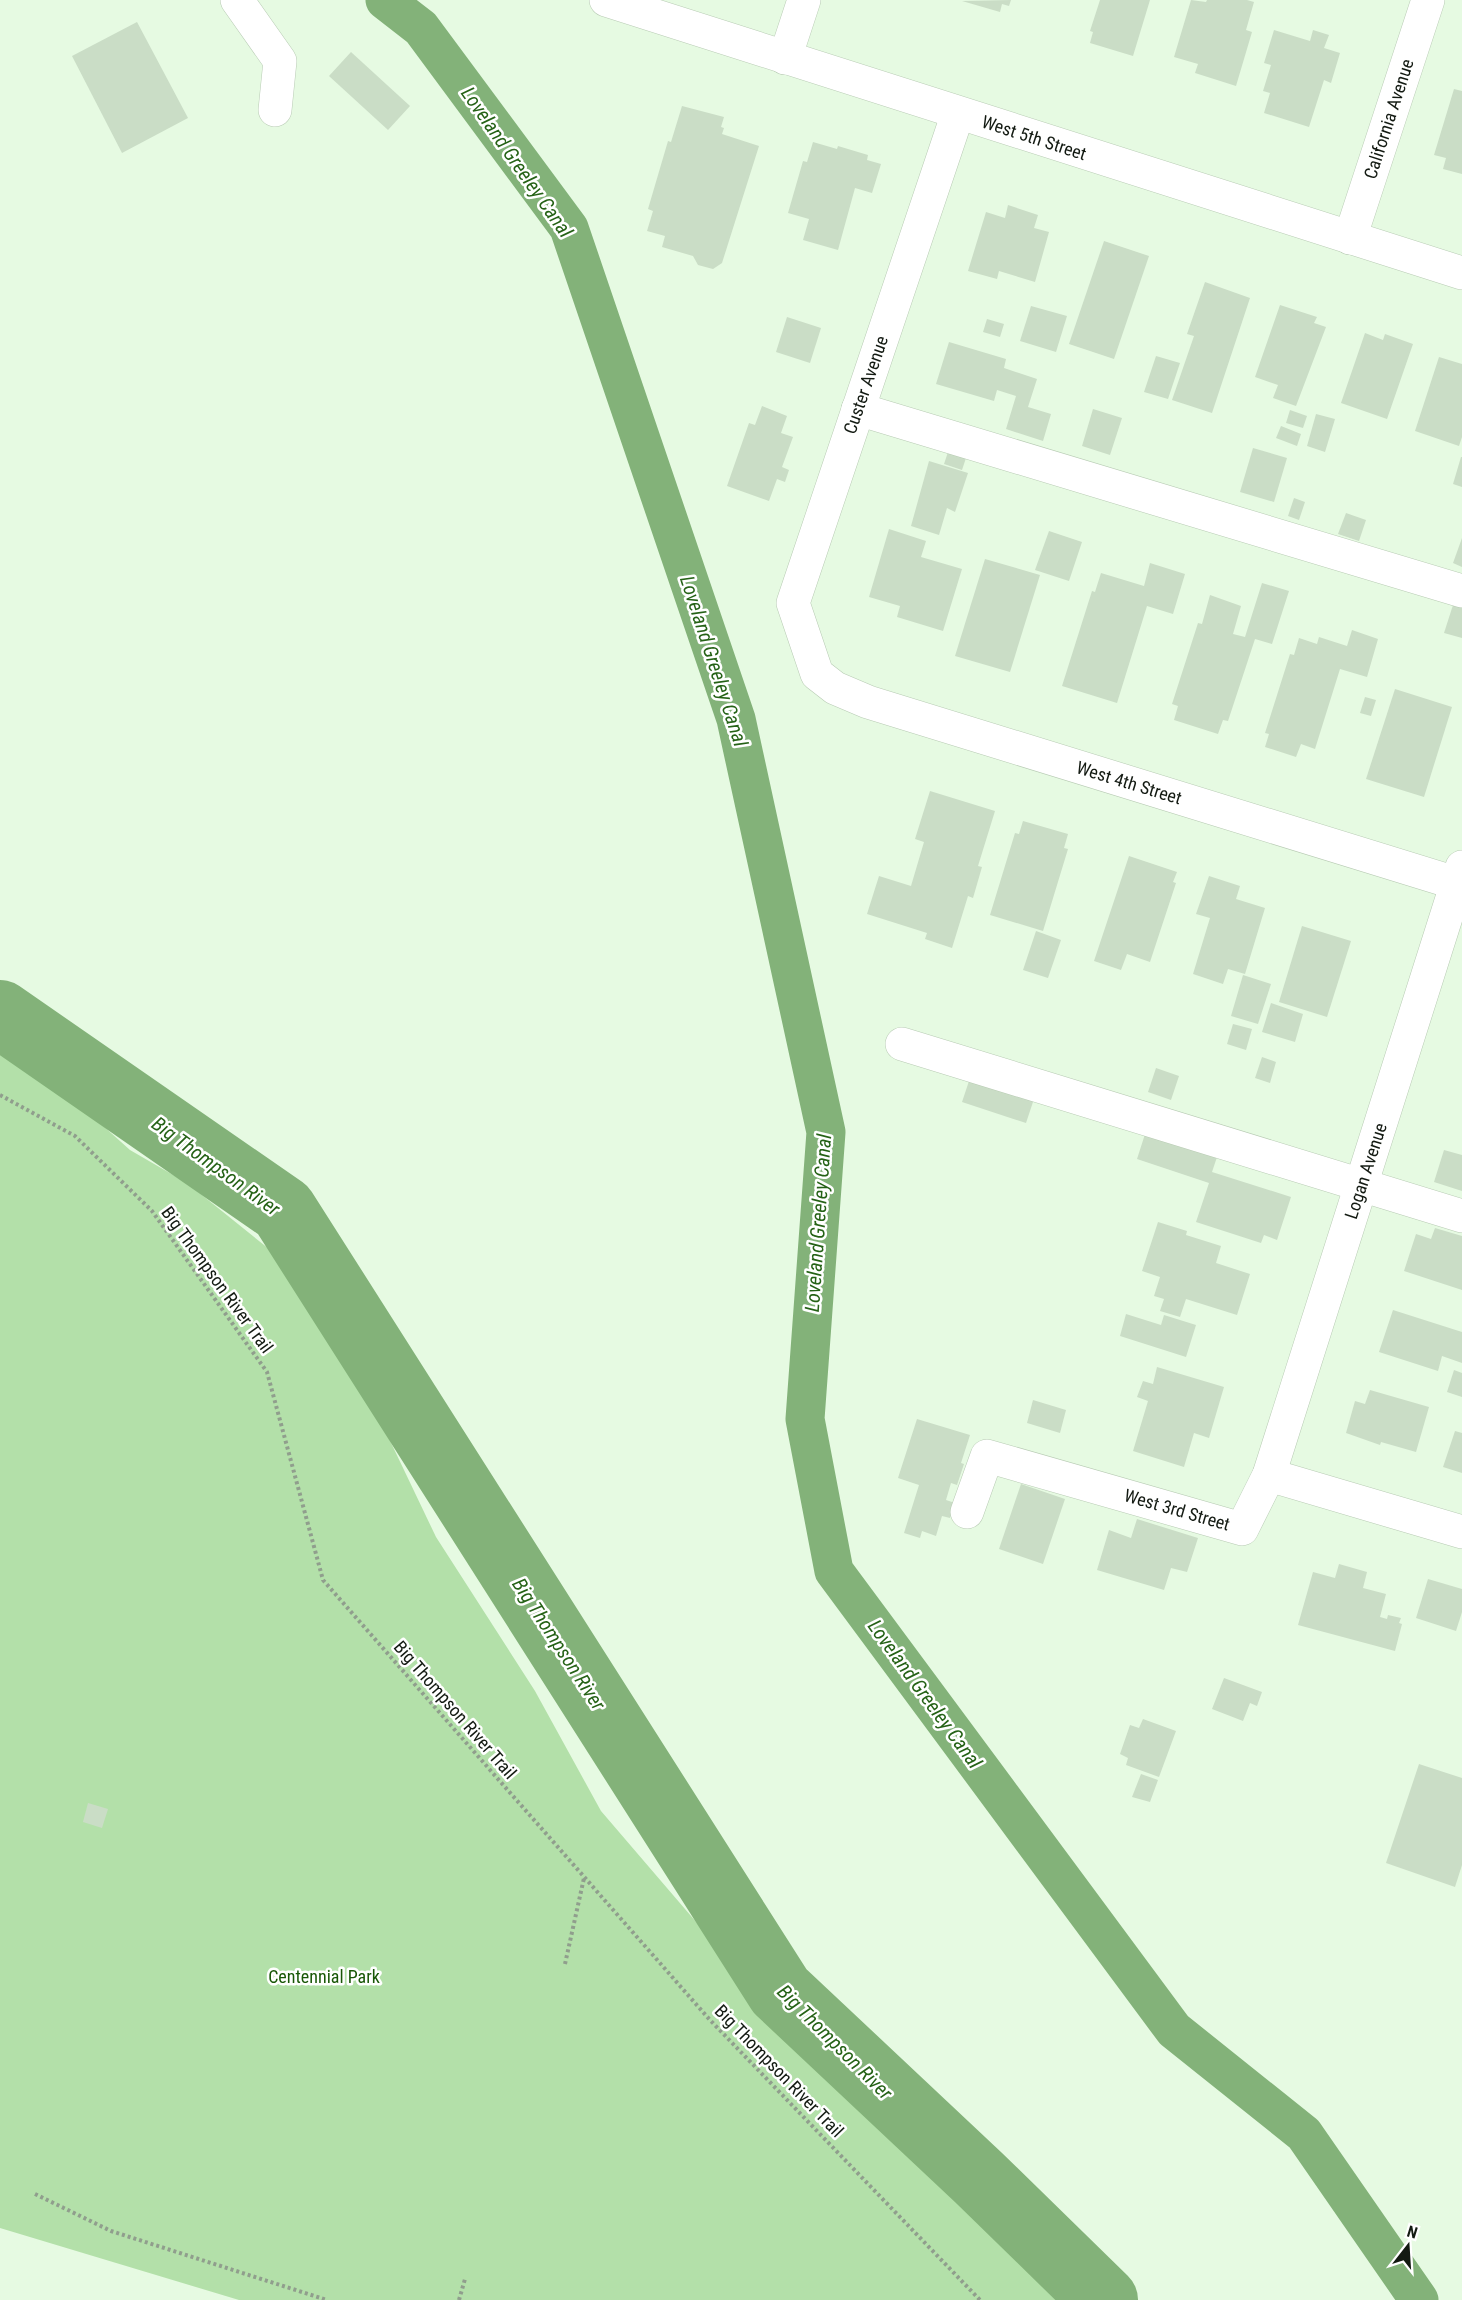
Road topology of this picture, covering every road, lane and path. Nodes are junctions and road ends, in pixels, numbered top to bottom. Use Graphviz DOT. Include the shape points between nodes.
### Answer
graph roads {
  1 [pos="237,0"];
  2 [pos="606,0"];
  3 [pos="804,0"];
  4 [pos="1428,0"];
  5 [pos="784,58"];
  6 [pos="275,110"];
  7 [pos="958,113"];
  8 [pos="1350,238"];
  9 [pos="1462,273"];
  10 [pos="858,409"];
  11 [pos="1462,591"];
  12 [pos="810,658"];
  13 [pos="1460,879"];
  14 [pos="902,1044"];
  15 [pos="0,1095"];
  16 [pos="1361,1184"];
  17 [pos="1462,1216"];
  18 [pos="1269,1475"];
  19 [pos="967,1512"];
  20 [pos="1462,1532"];
  21 [pos="584,1877"];
  22 [pos="565,1964"];
  23 [pos="35,2194"];
  24 [pos="465,2279"];
  25 [pos="327,2300"];
  26 [pos="459,2300"];
  27 [pos="980,2300"];
  1 -- 6 [label="street" via="280,61"];
  2 -- 5 [label="street, West 5th Street"];
  3 -- 5 [label="street"];
  4 -- 8 [label="street, California Avenue"];
  5 -- 7 [label="street, West 5th Street"];
  7 -- 8 [label="street, West 5th Street"];
  7 -- 10 [label="street, Custer Avenue"];
  8 -- 9 [label="street, West 5th Street"];
  10 -- 11 [label="street"];
  10 -- 12 [label="street, Custer Avenue" via="793,603"];
  12 -- 13 [label="street, West 4th Street" via="817,674 835,688 868,702"];
  13 -- 16 [label="street, Logan Avenue"];
  14 -- 16 [label="street"];
  15 -- 21 [label="path, Big Thompson River Trail" via="75,1136 152,1211 267,1372 323,1580"];
  16 -- 17 [label="street"];
  16 -- 18 [label="street, Logan Avenue"];
  18 -- 19 [label="street, West 3rd Street" via="1242,1529 987,1456"];
  18 -- 20 [label="street"];
  21 -- 22 [label="path"];
  21 -- 27 [label="path, Big Thompson River Trail" via="710,2020"];
  23 -- 25 [label="path" via="111,2231"];
  24 -- 26 [label="path"];
}
